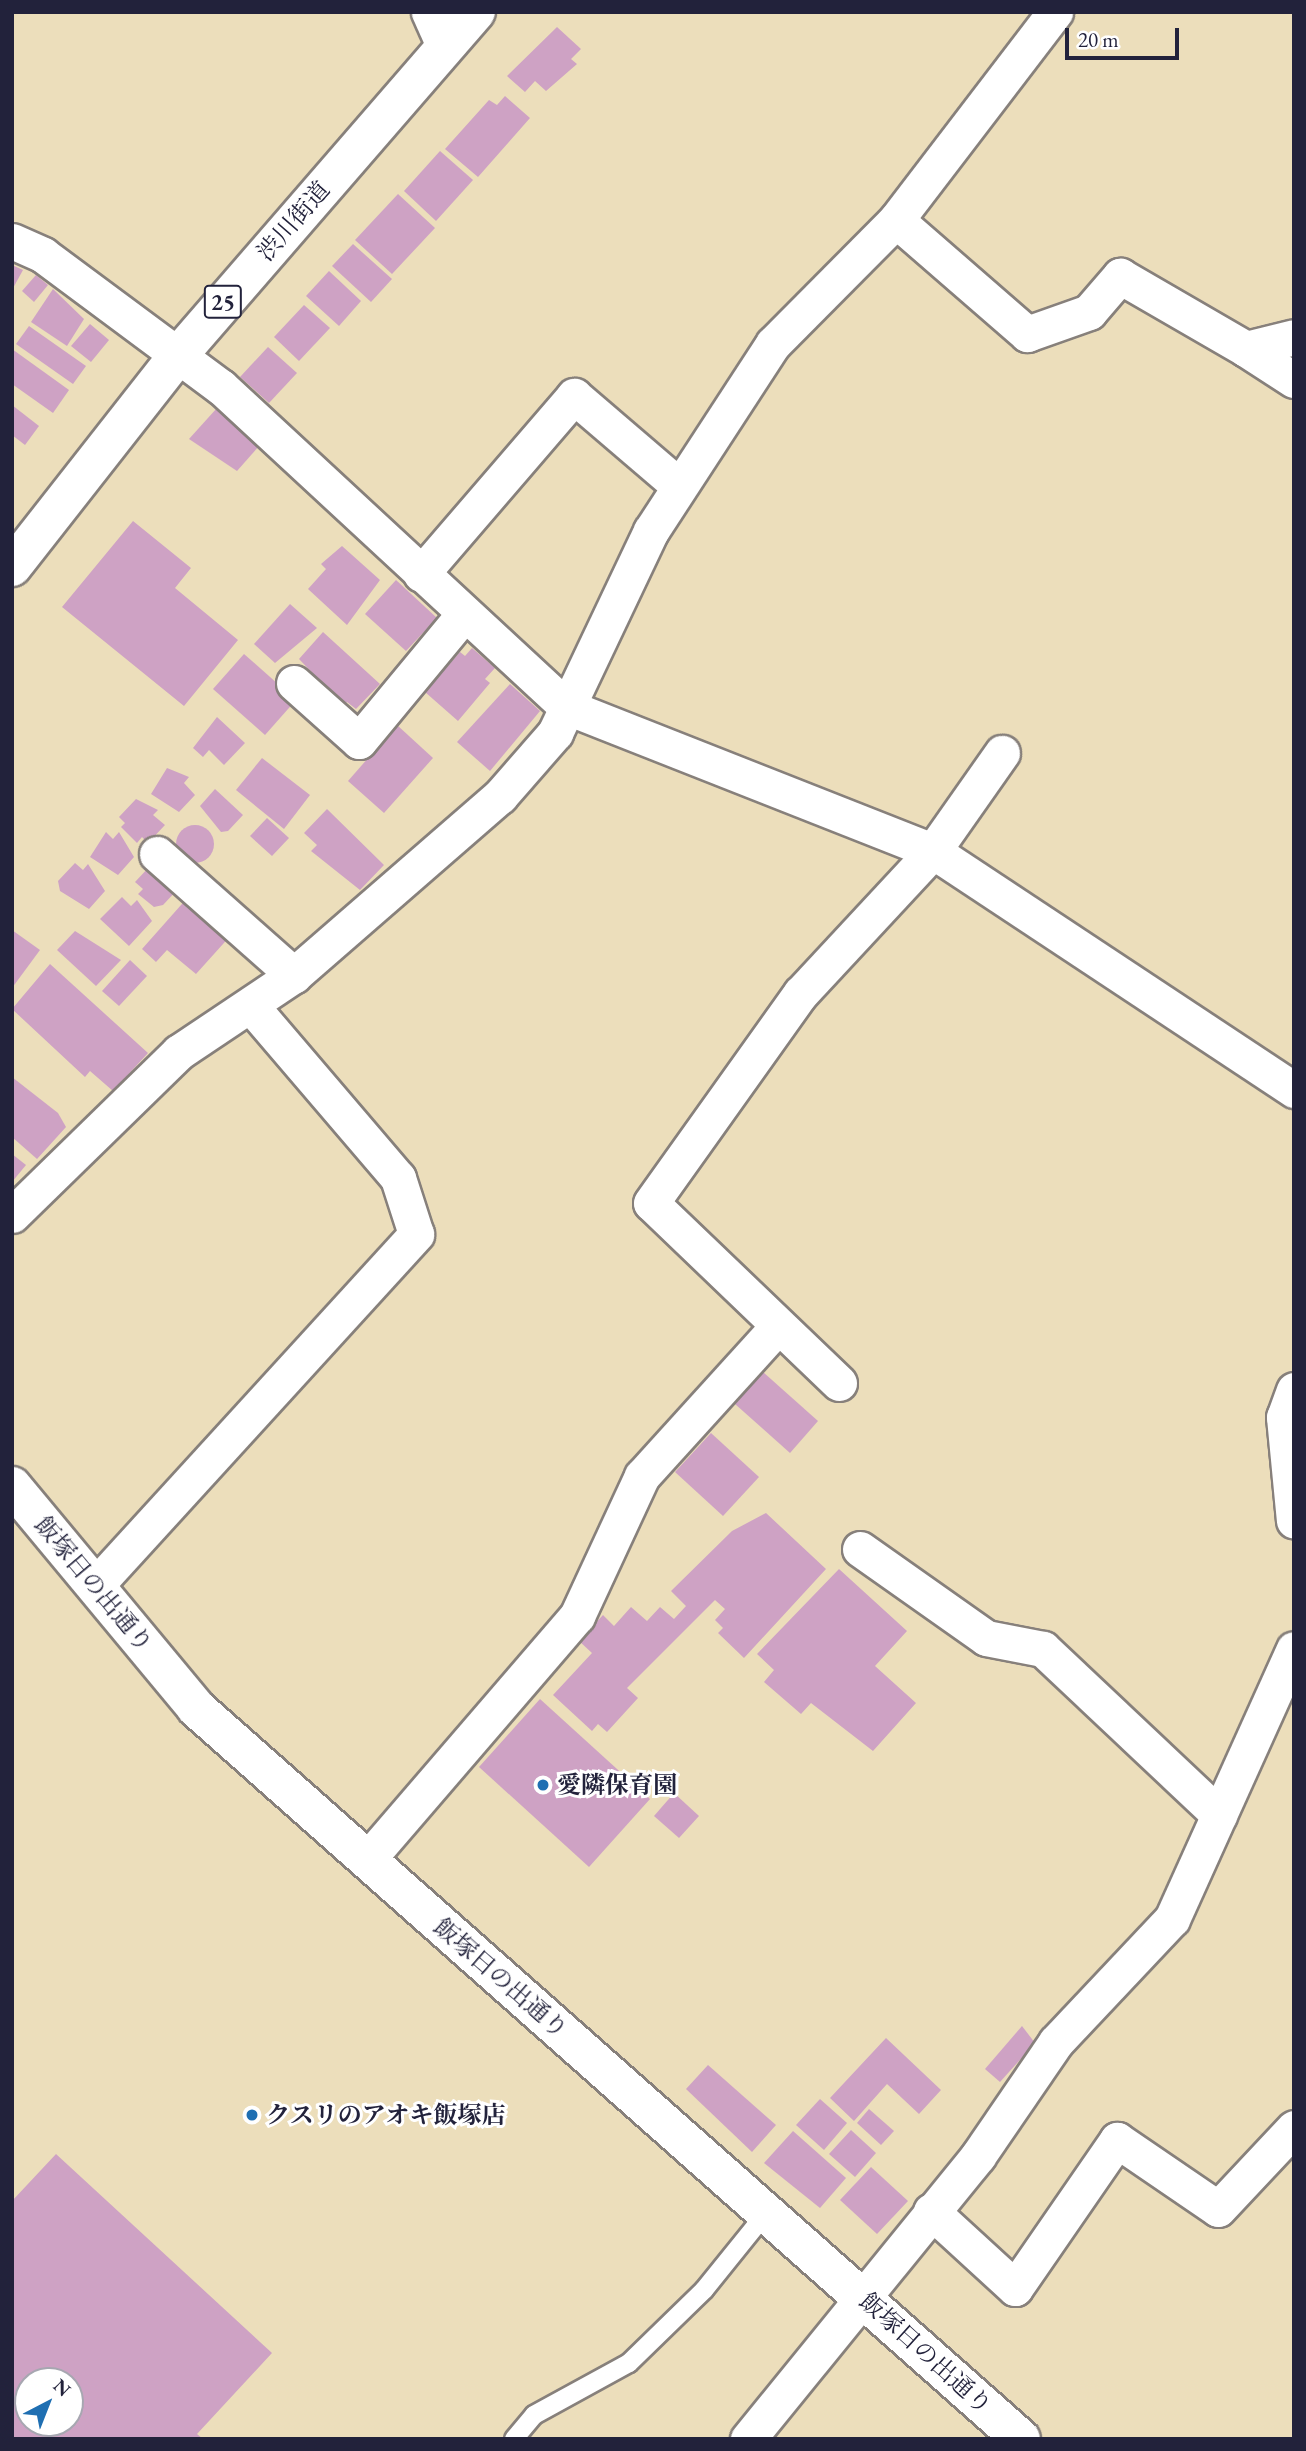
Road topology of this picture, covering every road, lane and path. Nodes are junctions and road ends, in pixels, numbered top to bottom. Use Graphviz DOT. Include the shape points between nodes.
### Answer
graph roads {
  1 [pos="476,12"];
  2 [pos="1055,12"];
  3 [pos="436,29"];
  4 [pos="896,220"];
  5 [pos="12,242"];
  6 [pos="1294,337"];
  7 [pos="1246,349"];
  8 [pos="176,358"];
  9 [pos="1294,380"];
  10 [pos="678,485"];
  11 [pos="12,567"];
  12 [pos="421,574"];
  13 [pos="464,614"];
  14 [pos="294,683"];
  15 [pos="567,707"];
  16 [pos="1002,753"];
  17 [pos="933,851"];
  18 [pos="158,854"];
  19 [pos="294,975"];
  20 [pos="252,1007"];
  21 [pos="1294,1090"];
  22 [pos="12,1215"];
  23 [pos="778,1326"];
  24 [pos="839,1383"];
  25 [pos="1294,1390"];
  26 [pos="12,1486"];
  27 [pos="1294,1521"];
  28 [pos="860,1549"];
  29 [pos="96,1585"];
  30 [pos="1294,1649"];
  31 [pos="1219,1815"];
  32 [pos="367,1860"];
  33 [pos="1294,2128"];
  34 [pos="931,2211"];
  35 [pos="767,2212"];
  36 [pos="861,2295"];
  37 [pos="514,2439"];
  38 [pos="748,2439"];
  39 [pos="1021,2439"];
  1 -- 3 [label="street, 渋川街道 / 25"];
  2 -- 4 [label="street"];
  3 -- 8 [label="street, 渋川街道 / 25"];
  4 -- 7 [label="street" via="1027,334 1089,312 1120,276"];
  4 -- 10 [label="street" via="773,344"];
  5 -- 8 [label="street" via="43,255"];
  6 -- 7 [label="street"];
  7 -- 9 [label="street"];
  8 -- 11 [label="street, 渋川街道 / 25"];
  8 -- 12 [label="street" via="221,387"];
  10 -- 12 [label="street" via="574,396"];
  10 -- 15 [label="street"];
  12 -- 13 [label="street"];
  13 -- 14 [label="street" via="359,741"];
  13 -- 15 [label="street"];
  15 -- 17 [label="street"];
  15 -- 19 [label="street" via="555,733 500,796"];
  16 -- 17 [label="street"];
  17 -- 21 [label="street"];
  17 -- 23 [label="street" via="801,993 651,1203"];
  18 -- 19 [label="street"];
  19 -- 20 [label="street"];
  20 -- 22 [label="street" via="179,1052"];
  20 -- 29 [label="street" via="398,1178 416,1234"];
  23 -- 24 [label="street"];
  23 -- 32 [label="street" via="642,1476 577,1616"];
  25 -- 27 [label="street" via="1284,1418"];
  26 -- 29 [label="street, 飯塚日の出通り"];
  28 -- 31 [label="street" via="986,1638 1043,1648"];
  29 -- 32 [label="street, 飯塚日の出通り" via="196,1708"];
  30 -- 31 [label="street"];
  31 -- 34 [label="street" via="1172,1919 1056,2042 978,2156"];
  32 -- 35 [label="street, 飯塚日の出通り"];
  33 -- 34 [label="street" via="1218,2210 1117,2140 1015,2288"];
  34 -- 36 [label="street"];
  35 -- 36 [label="street, 飯塚日の出通り"];
  35 -- 37 [label="lane" via="704,2290 629,2363 534,2415"];
  36 -- 38 [label="street"];
  36 -- 39 [label="street, 飯塚日の出通り"];
}
